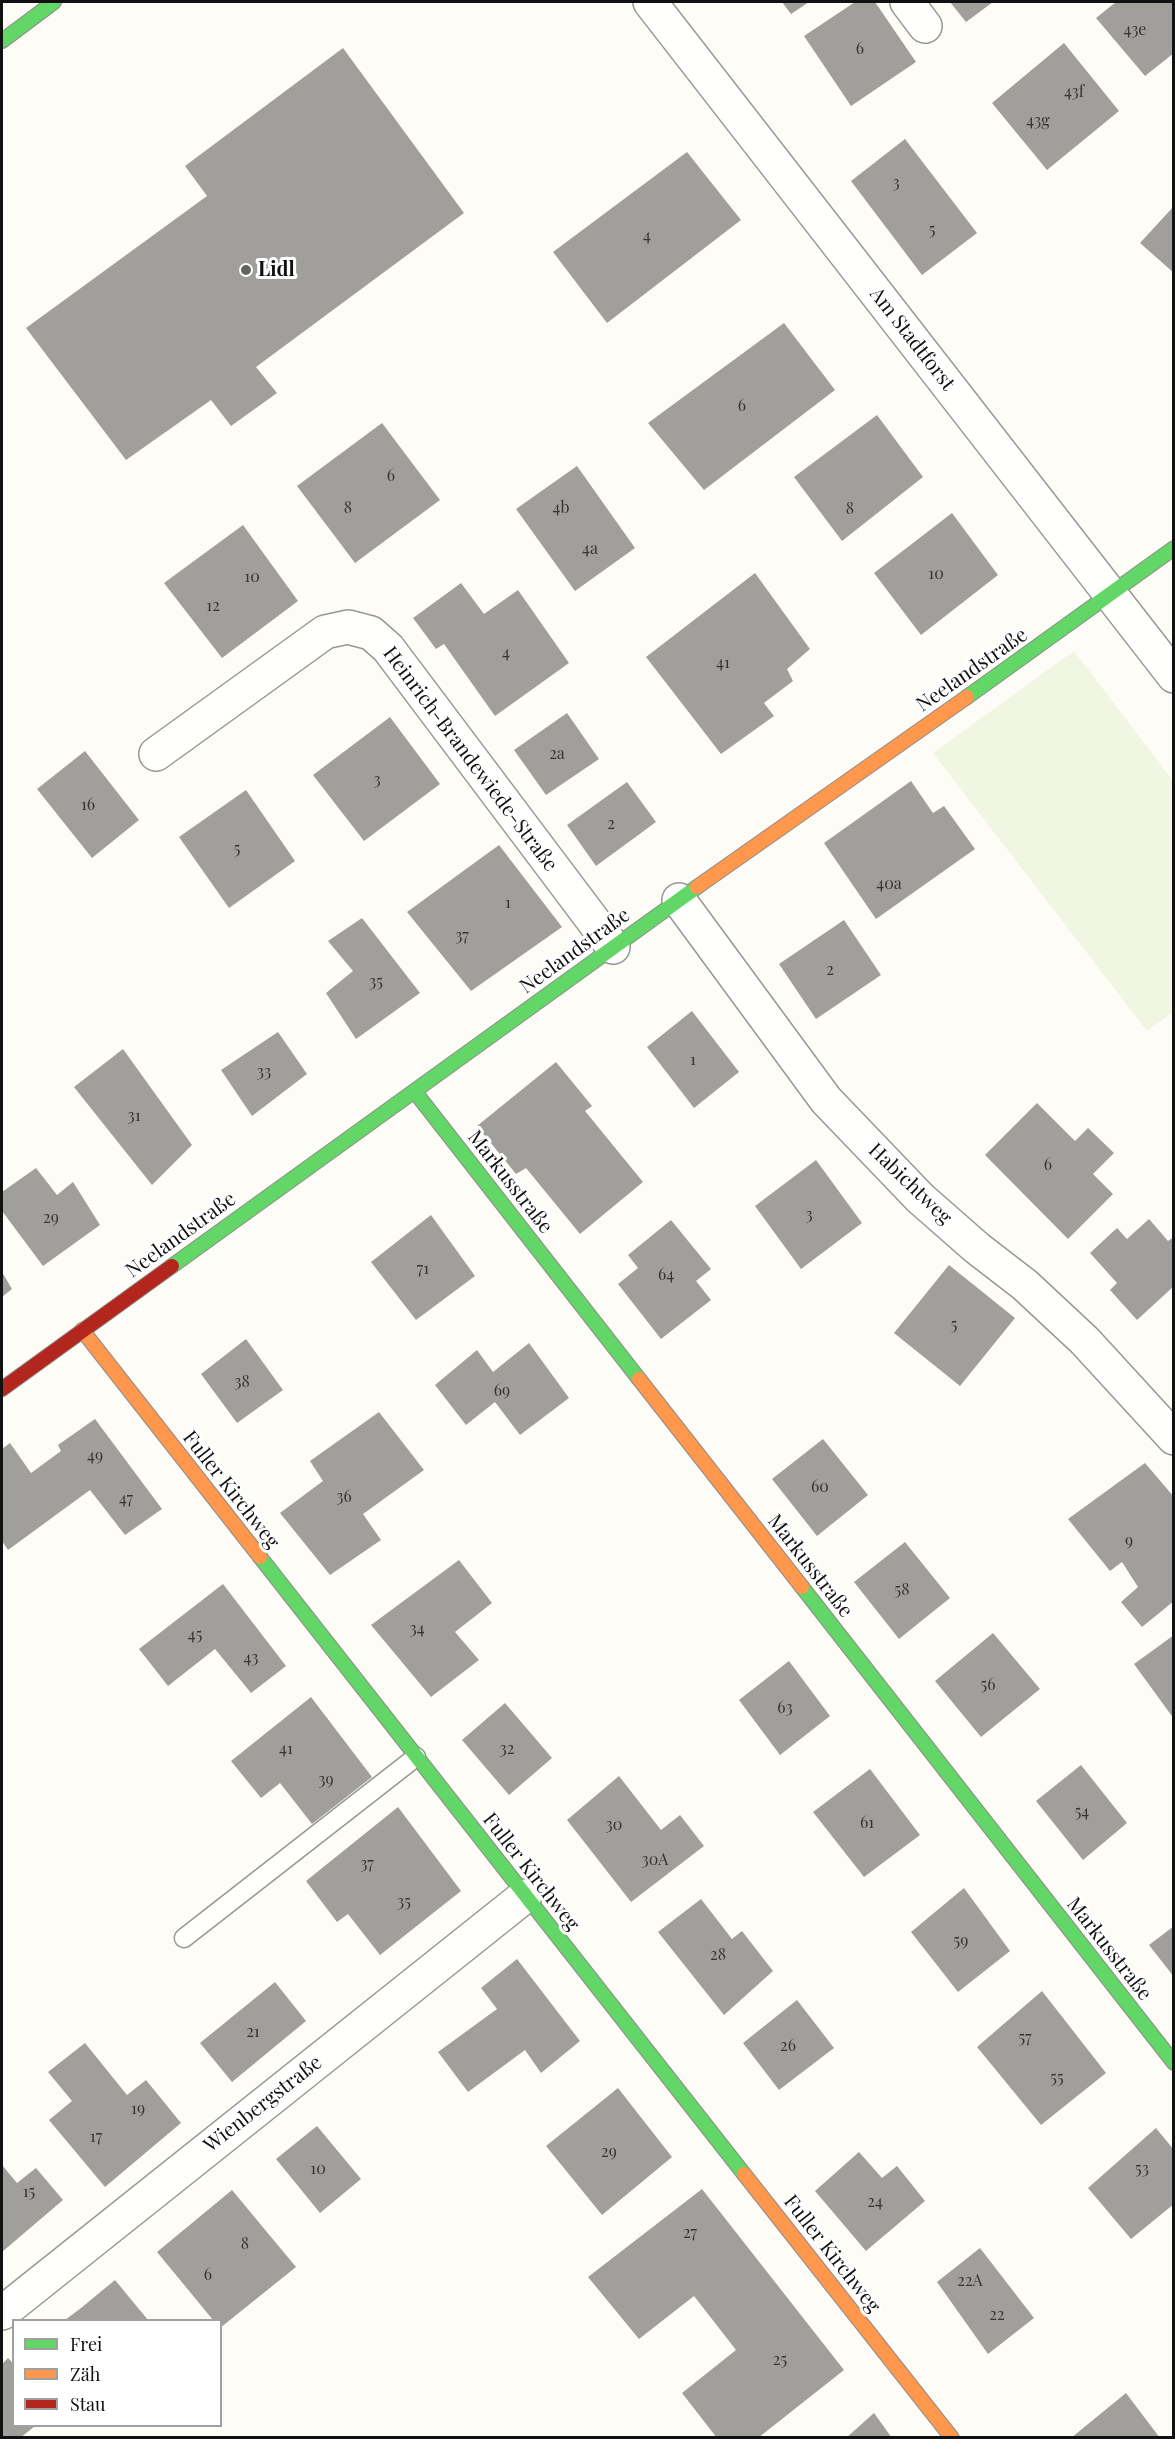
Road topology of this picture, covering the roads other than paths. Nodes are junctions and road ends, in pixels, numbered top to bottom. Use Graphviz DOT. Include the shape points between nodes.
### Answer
graph roads {
  1 [pos="54,2"];
  2 [pos="650,2"];
  3 [pos="2,41"];
  4 [pos="1173,548"];
  5 [pos="1111,595"];
  6 [pos="1173,676"];
  7 [pos="156,754"];
  8 [pos="679,900"];
  9 [pos="613,947"];
  10 [pos="415,1092"];
  11 [pos="82,1330"];
  12 [pos="2,1389"];
  13 [pos="1173,1438"];
  14 [pos="416,1757"];
  15 [pos="525,1896"];
  16 [pos="184,1938"];
  17 [pos="1173,2063"];
  18 [pos="2,2313"];
  19 [pos="952,2438"];
  1 -- 3 [label="street"];
  2 -- 5 [label="street, Am Stadtforst"];
  4 -- 5 [label="street, Neelandstraße"];
  5 -- 6 [label="street, Am Stadtforst"];
  5 -- 8 [label="street, Neelandstraße"];
  7 -- 9 [label="street, Heinrich-Brandewiede-Straße" via="325,632 348,627 371,633 388,648"];
  8 -- 9 [label="street, Neelandstraße"];
  8 -- 13 [label="street, Habichtweg" via="826,1100 920,1198 1025,1285 1085,1341"];
  9 -- 10 [label="street, Neelandstraße"];
  10 -- 11 [label="street, Neelandstraße"];
  10 -- 17 [label="street, Markusstraße"];
  11 -- 12 [label="street, Neelandstraße"];
  11 -- 14 [label="street, Fuller Kirchweg"];
  14 -- 15 [label="street, Fuller Kirchweg"];
  14 -- 16 [label="lane"];
  15 -- 18 [label="street, Wienbergstraße"];
  15 -- 19 [label="street, Fuller Kirchweg"];
}
